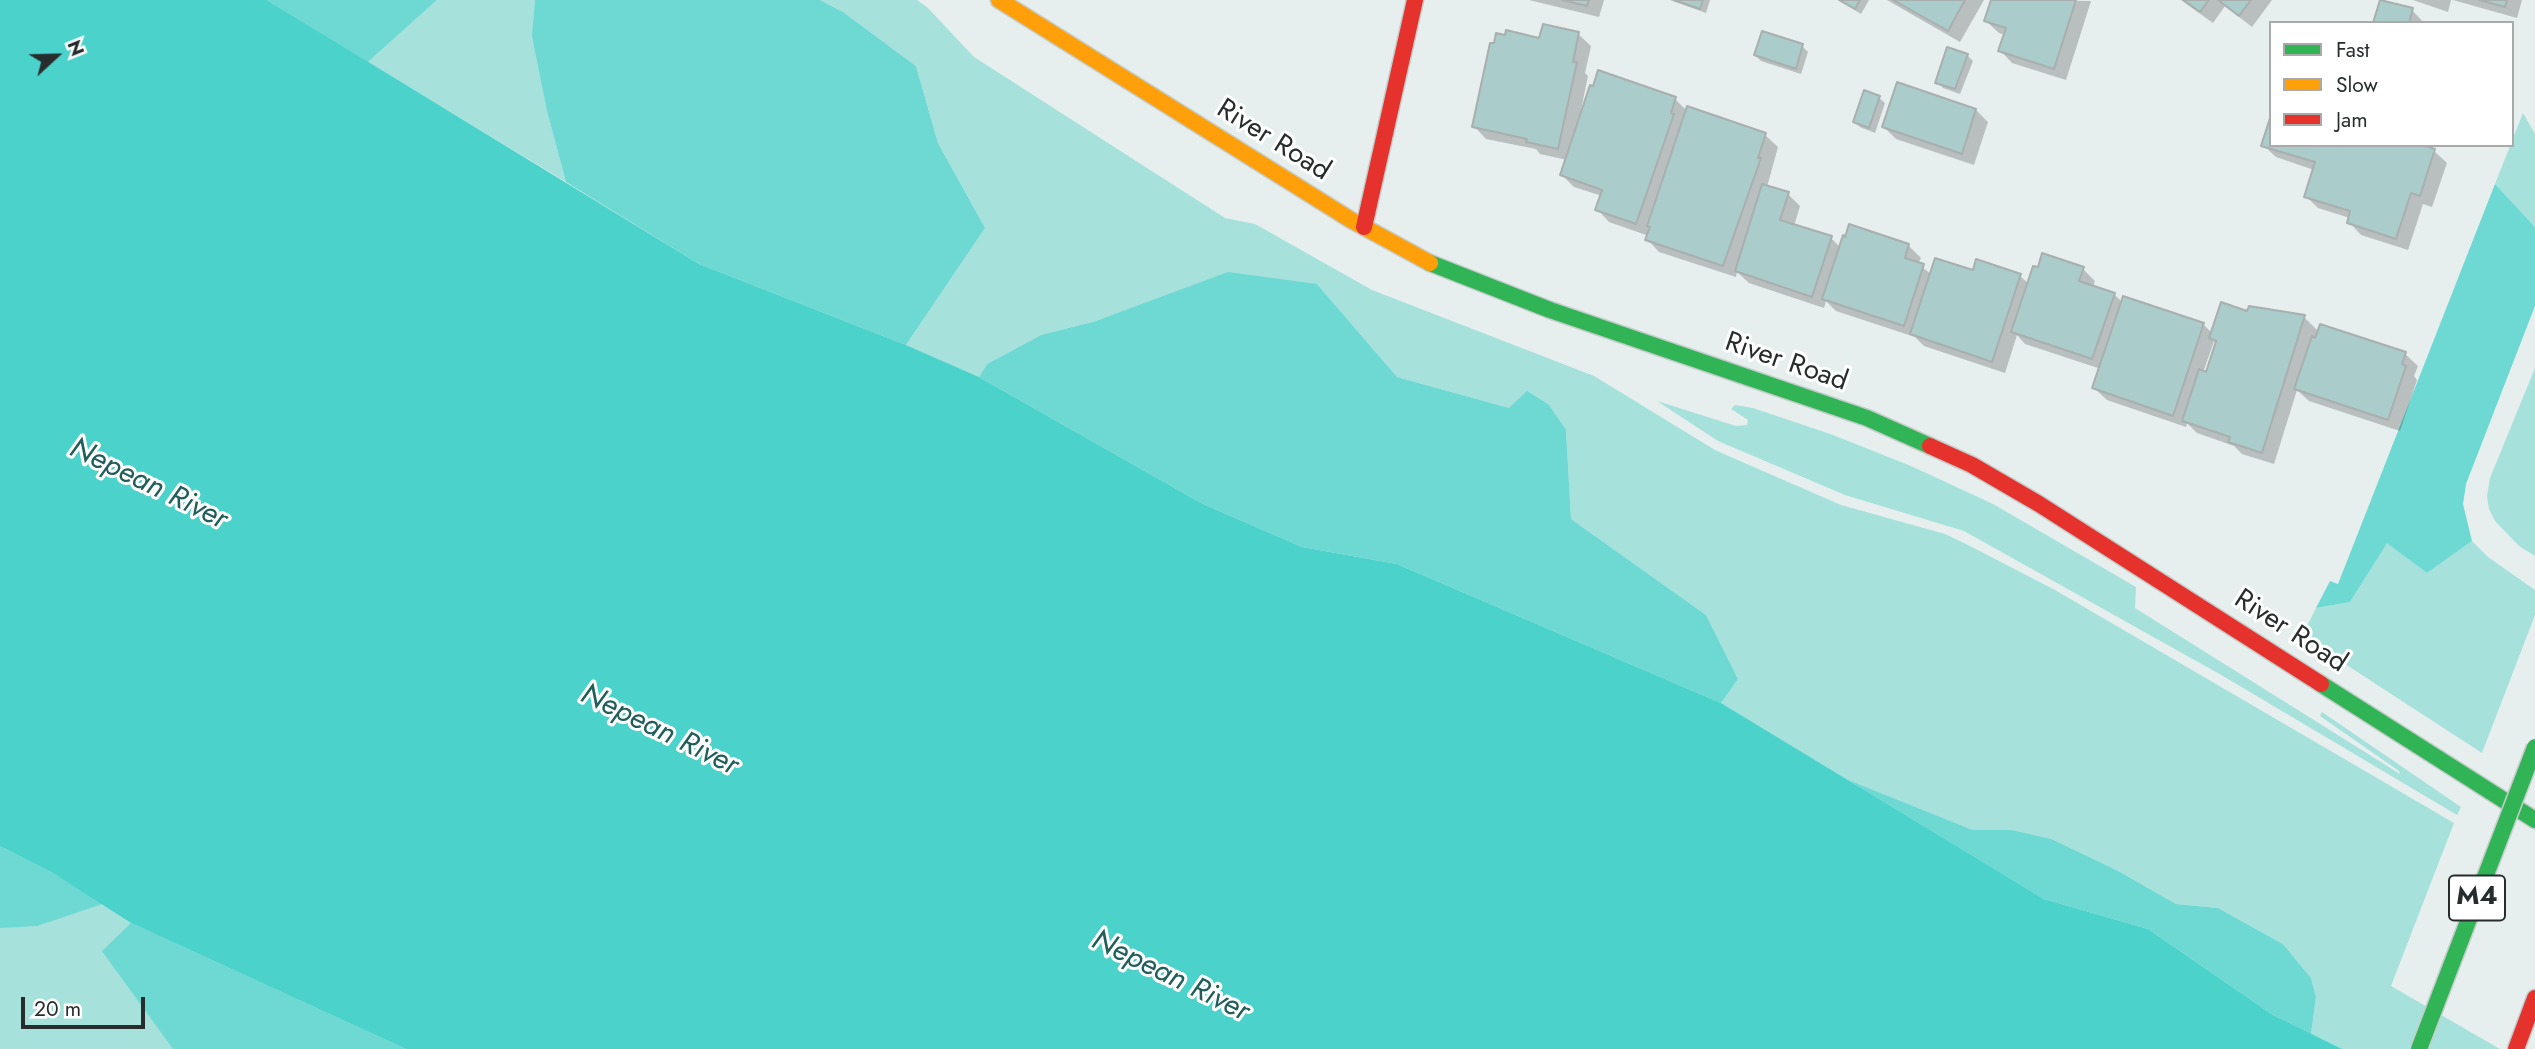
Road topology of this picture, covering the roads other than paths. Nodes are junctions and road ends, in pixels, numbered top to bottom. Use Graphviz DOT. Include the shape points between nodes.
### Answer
graph roads {
  1 [pos="999,0"];
  2 [pos="1415,0"];
  3 [pos="1364,227"];
  4 [pos="2535,747"];
  5 [pos="2535,820"];
  6 [pos="2535,998"];
  7 [pos="2419,1049"];
  8 [pos="2516,1049"];
  1 -- 3 [label="main road, River Road"];
  2 -- 3 [label="main road"];
  3 -- 5 [label="main road, River Road" via="1427,261 1494,289 1867,418 1972,465"];
  4 -- 7 [label="main road, M4, bridge"];
  6 -- 8 [label="main road"];
}
